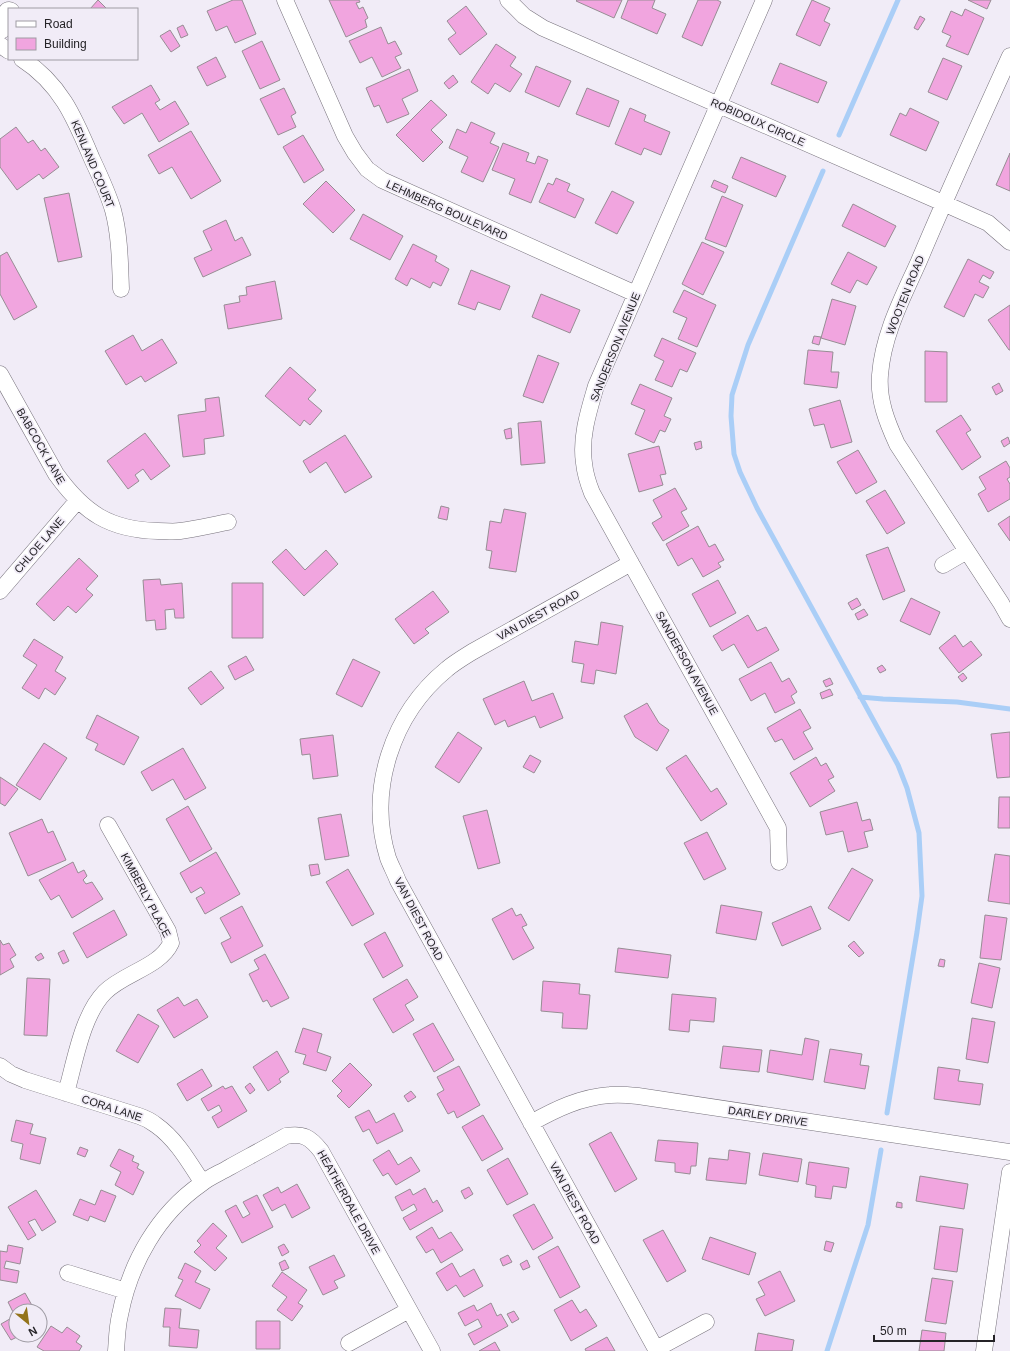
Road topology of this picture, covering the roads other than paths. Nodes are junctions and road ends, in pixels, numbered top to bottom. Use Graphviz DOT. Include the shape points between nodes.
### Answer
graph roads {
  1 [pos="285,0"];
  2 [pos="508,0"];
  3 [pos="764,0"];
  4 [pos="8,15"];
  5 [pos="0,28"];
  6 [pos="1010,56"];
  7 [pos="24,60"];
  8 [pos="718,104"];
  9 [pos="943,203"];
  10 [pos="1010,242"];
  11 [pos="121,290"];
  12 [pos="636,294"];
  13 [pos="0,374"];
  14 [pos="78,500"];
  15 [pos="228,522"];
  16 [pos="967,551"];
  17 [pos="631,562"];
  18 [pos="943,565"];
  19 [pos="0,591"];
  20 [pos="1010,619"];
  21 [pos="108,825"];
  22 [pos="779,862"];
  23 [pos="0,1066"];
  24 [pos="66,1093"];
  25 [pos="531,1123"];
  26 [pos="1010,1152"];
  27 [pos="1010,1172"];
  28 [pos="202,1182"];
  29 [pos="68,1273"];
  30 [pos="126,1291"];
  31 [pos="409,1310"];
  32 [pos="706,1322"];
  33 [pos="348,1343"];
  34 [pos="657,1350"];
  35 [pos="116,1351"];
  36 [pos="432,1351"];
  37 [pos="984,1351"];
  1 -- 12 [label="street, LEHMBERG BOULEVARD" via="345,136 367,169 382,180"];
  2 -- 8 [label="street, ROBIDOUX CIRCLE" via="524,16 543,28"];
  3 -- 8 [label="street, SANDERSON AVENUE"];
  4 -- 5 [label="main road"];
  6 -- 9 [label="street, WOOTEN ROAD"];
  7 -- 11 [label="street, KENLAND COURT" via="60,93 108,194 114,211"];
  8 -- 9 [label="street, ROBIDOUX CIRCLE"];
  8 -- 12 [label="street, SANDERSON AVENUE"];
  9 -- 10 [label="street, ROBIDOUX CIRCLE" via="988,223"];
  9 -- 16 [label="street, WOOTEN ROAD" via="889,332 882,359 881,400 897,444"];
  12 -- 17 [label="street, SANDERSON AVENUE" via="596,386 584,444 586,477 592,493"];
  13 -- 14 [label="street, BABCOCK LANE" via="56,474"];
  14 -- 15 [label="street, BABCOCK LANE" via="106,522 145,531 180,531"];
  14 -- 19 [label="street, CHLOE LANE"];
  16 -- 18 [label="street"];
  16 -- 20 [label="street, WOOTEN ROAD"];
  17 -- 22 [label="street, SANDERSON AVENUE" via="778,828"];
  17 -- 25 [label="street, VAN DIEST ROAD" via="472,652 447,669 427,688 408,712 387,760 382,785 383,834 388,858 398,881"];
  21 -- 24 [label="street, KIMBERLY PLACE" via="168,931 171,943 159,958 106,991 94,1008 85,1026"];
  23 -- 24 [label="street, CORA LANE" via="10,1074"];
  24 -- 28 [label="street, CORA LANE" via="139,1116 156,1124 183,1152"];
  25 -- 26 [label="street, DARLEY DRIVE" via="589,1098 612,1094"];
  25 -- 34 [label="street, VAN DIEST ROAD"];
  27 -- 37 [label="street"];
  28 -- 30 [label="street, HEATHERDALE DRIVE" via="165,1216 151,1236"];
  28 -- 31 [label="street, HEATHERDALE DRIVE" via="286,1136 297,1134 314,1142"];
  29 -- 30 [label="street"];
  30 -- 35 [label="street, HEATHERDALE DRIVE" via="119,1316"];
  31 -- 33 [label="street"];
  31 -- 36 [label="street, HEATHERDALE DRIVE"];
  32 -- 34 [label="street, VAN DIEST ROAD"];
}
